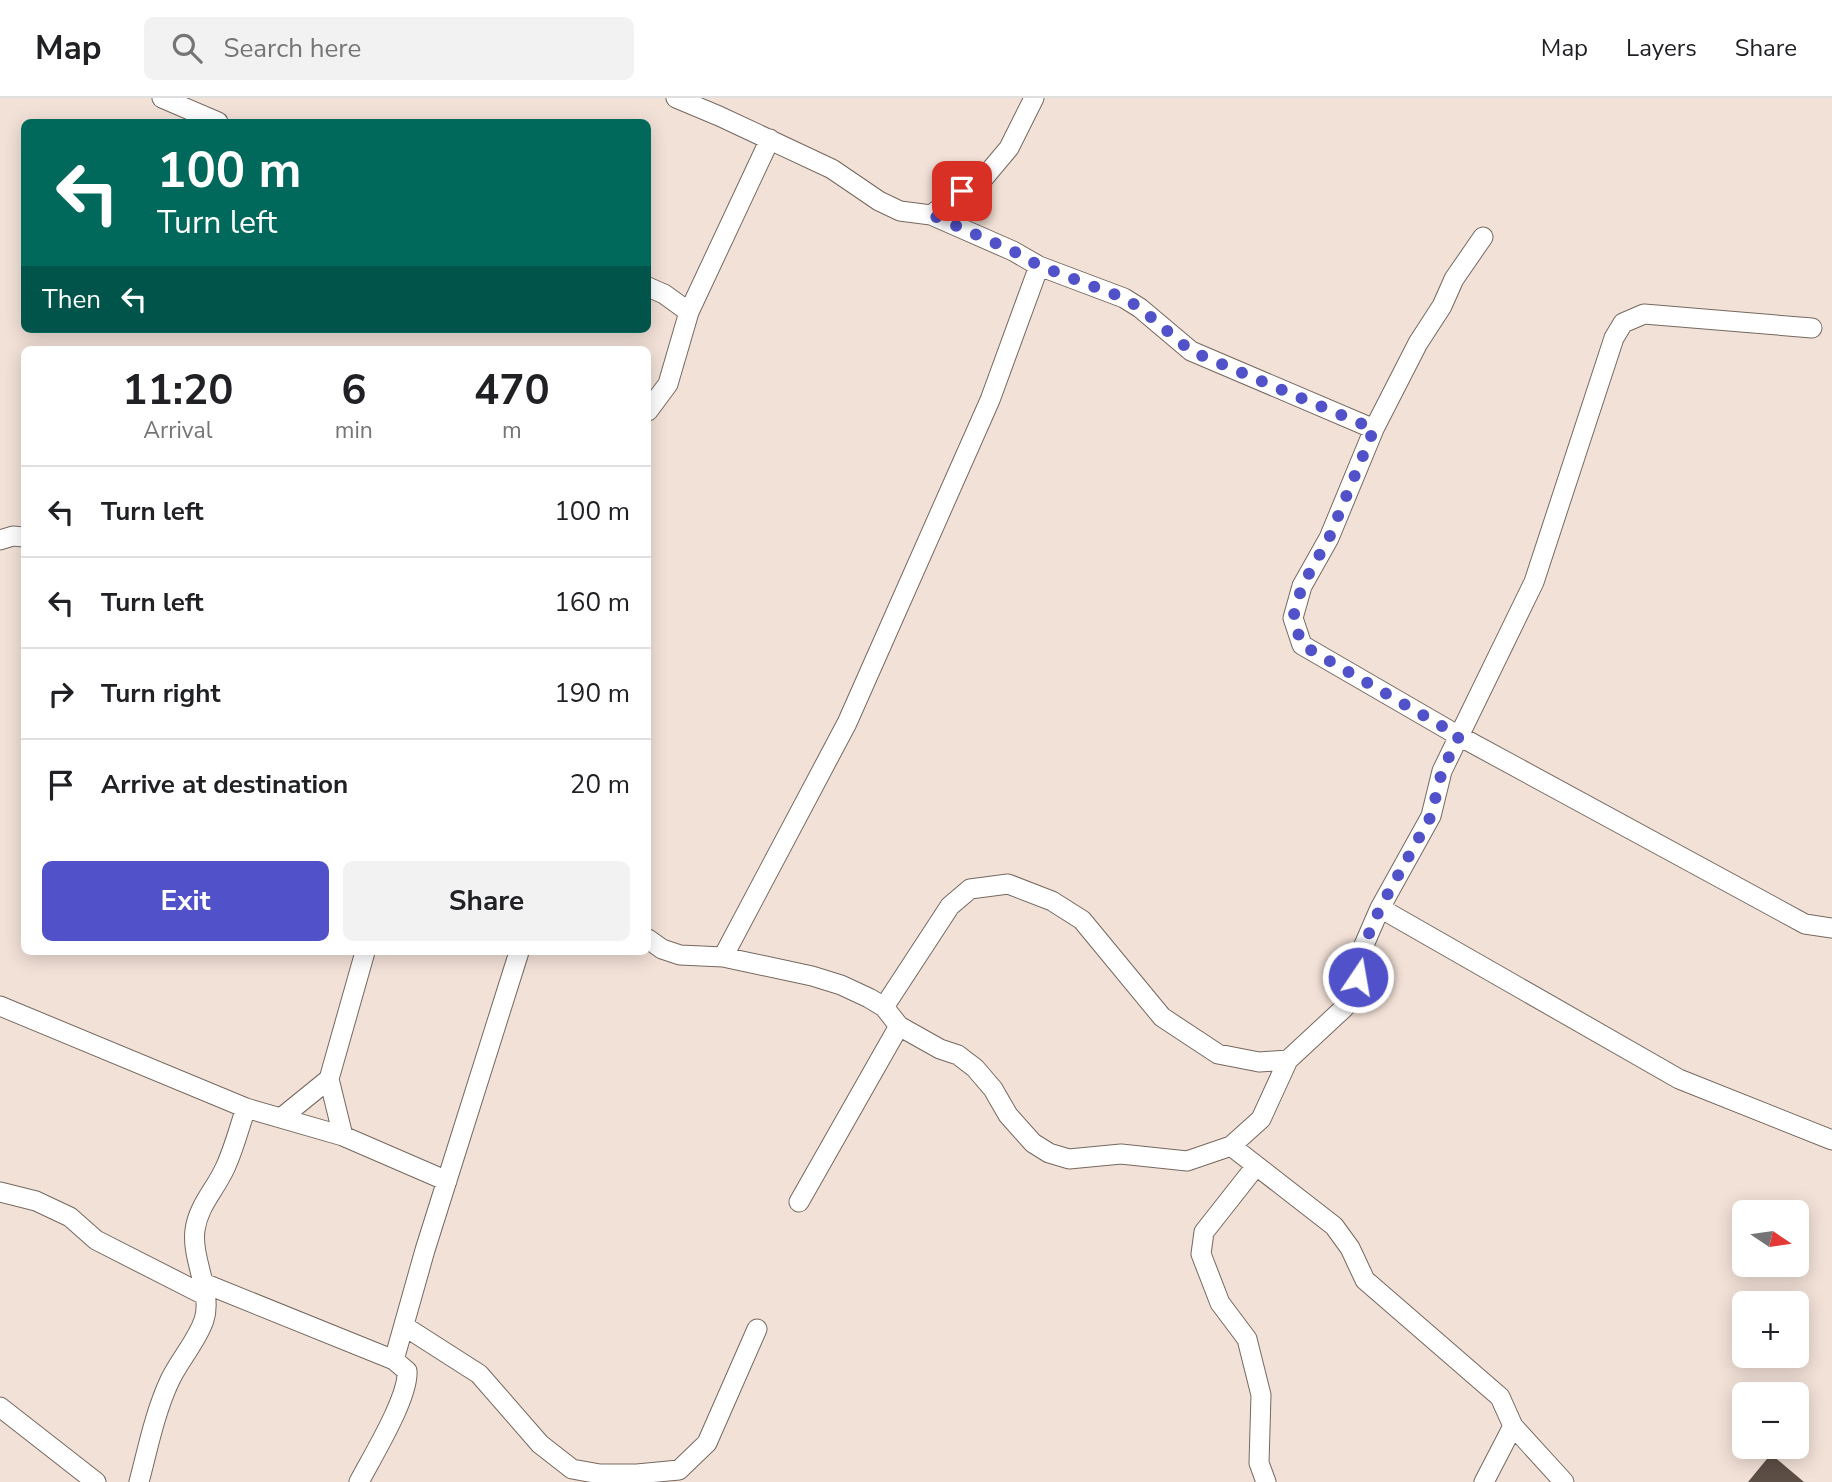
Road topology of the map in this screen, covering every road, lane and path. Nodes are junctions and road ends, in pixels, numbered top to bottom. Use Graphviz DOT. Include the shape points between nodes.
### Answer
graph roads {
  1 [pos="162,98"];
  2 [pos="676,98"];
  3 [pos="1034,98"];
  4 [pos="211,119"];
  5 [pos="770,139"];
  6 [pos="932,215"];
  7 [pos="1483,237"];
  8 [pos="1040,266"];
  9 [pos="651,288"];
  10 [pos="690,312"];
  11 [pos="1812,328"];
  12 [pos="651,407"];
  13 [pos="1374,429"];
  14 [pos="21,537"];
  15 [pos="0,540"];
  16 [pos="1459,736"];
  17 [pos="1380,908"];
  18 [pos="1832,928"];
  19 [pos="651,941"];
  20 [pos="364,955"];
  21 [pos="518,955"];
  22 [pos="723,957"];
  23 [pos="0,1006"];
  24 [pos="884,1007"];
  25 [pos="899,1026"];
  26 [pos="1288,1060"];
  27 [pos="329,1079"];
  28 [pos="246,1108"];
  29 [pos="281,1118"];
  30 [pos="343,1136"];
  31 [pos="1832,1140"];
  32 [pos="1231,1146"];
  33 [pos="1256,1166"];
  34 [pos="447,1181"];
  35 [pos="0,1192"];
  36 [pos="799,1202"];
  37 [pos="204,1289"];
  38 [pos="404,1326"];
  39 [pos="757,1329"];
  40 [pos="394,1360"];
  41 [pos="0,1407"];
  42 [pos="1513,1426"];
  43 [pos="96,1482"];
  44 [pos="139,1482"];
  45 [pos="359,1482"];
  46 [pos="1266,1482"];
  47 [pos="1484,1482"];
  48 [pos="1564,1482"];
  1 -- 4 [label="street"];
  2 -- 5 [label="street"];
  3 -- 6 [label="street" via="1009,148 983,178"];
  5 -- 6 [label="street" via="832,169 900,211"];
  5 -- 10 [label="street"];
  6 -- 8 [label="street"];
  7 -- 13 [label="street" via="1454,279"];
  8 -- 13 [label="street" via="1124,298 1191,351"];
  8 -- 22 [label="street" via="990,400 847,723"];
  9 -- 10 [label="street"];
  10 -- 12 [label="street" via="667,384"];
  11 -- 16 [label="street" via="1644,314 1623,323 1614,338 1534,582"];
  13 -- 16 [label="street" via="1329,538 1302,586 1293,618 1302,645"];
  14 -- 15 [label="street"];
  16 -- 17 [label="street" via="1442,771 1431,816"];
  16 -- 18 [label="street" via="1805,924"];
  17 -- 26 [label="street" via="1344,1008"];
  17 -- 31 [label="street" via="1679,1079"];
  19 -- 22 [label="street" via="680,955"];
  20 -- 27 [label="street"];
  21 -- 34 [label="street"];
  22 -- 24 [label="street" via="841,985"];
  23 -- 28 [label="street"];
  24 -- 25 [label="street"];
  24 -- 26 [label="street" via="950,906 970,889 1008,884 1052,901 1082,920 1162,1017 1218,1054 1259,1062"];
  25 -- 32 [label="street" via="975,1068 1008,1115 1033,1143 1049,1153 1069,1159 1121,1154 1186,1161"];
  25 -- 36 [label="street"];
  26 -- 32 [label="street" via="1261,1119"];
  27 -- 29 [label="street"];
  27 -- 30 [label="street"];
  28 -- 29 [label="street"];
  28 -- 37 [label="street" via="225,1170 198,1216 194,1234"];
  29 -- 30 [label="street"];
  30 -- 34 [label="street"];
  32 -- 33 [label="street"];
  33 -- 42 [label="street" via="1334,1226 1365,1280 1500,1397"];
  33 -- 46 [label="street" via="1204,1232 1200,1254 1220,1303 1247,1339 1261,1395 1259,1463"];
  34 -- 38 [label="street"];
  35 -- 37 [label="street" via="36,1201 70,1217 96,1240"];
  37 -- 40 [label="street"];
  37 -- 44 [label="street" via="205,1317 170,1378"];
  38 -- 39 [label="street" via="479,1374 540,1444 572,1469 600,1474 679,1470 707,1443"];
  38 -- 40 [label="street"];
  40 -- 45 [label="street" via="407,1371 408,1381"];
  41 -- 43 [label="street"];
  42 -- 47 [label="street"];
  42 -- 48 [label="street"];
}
